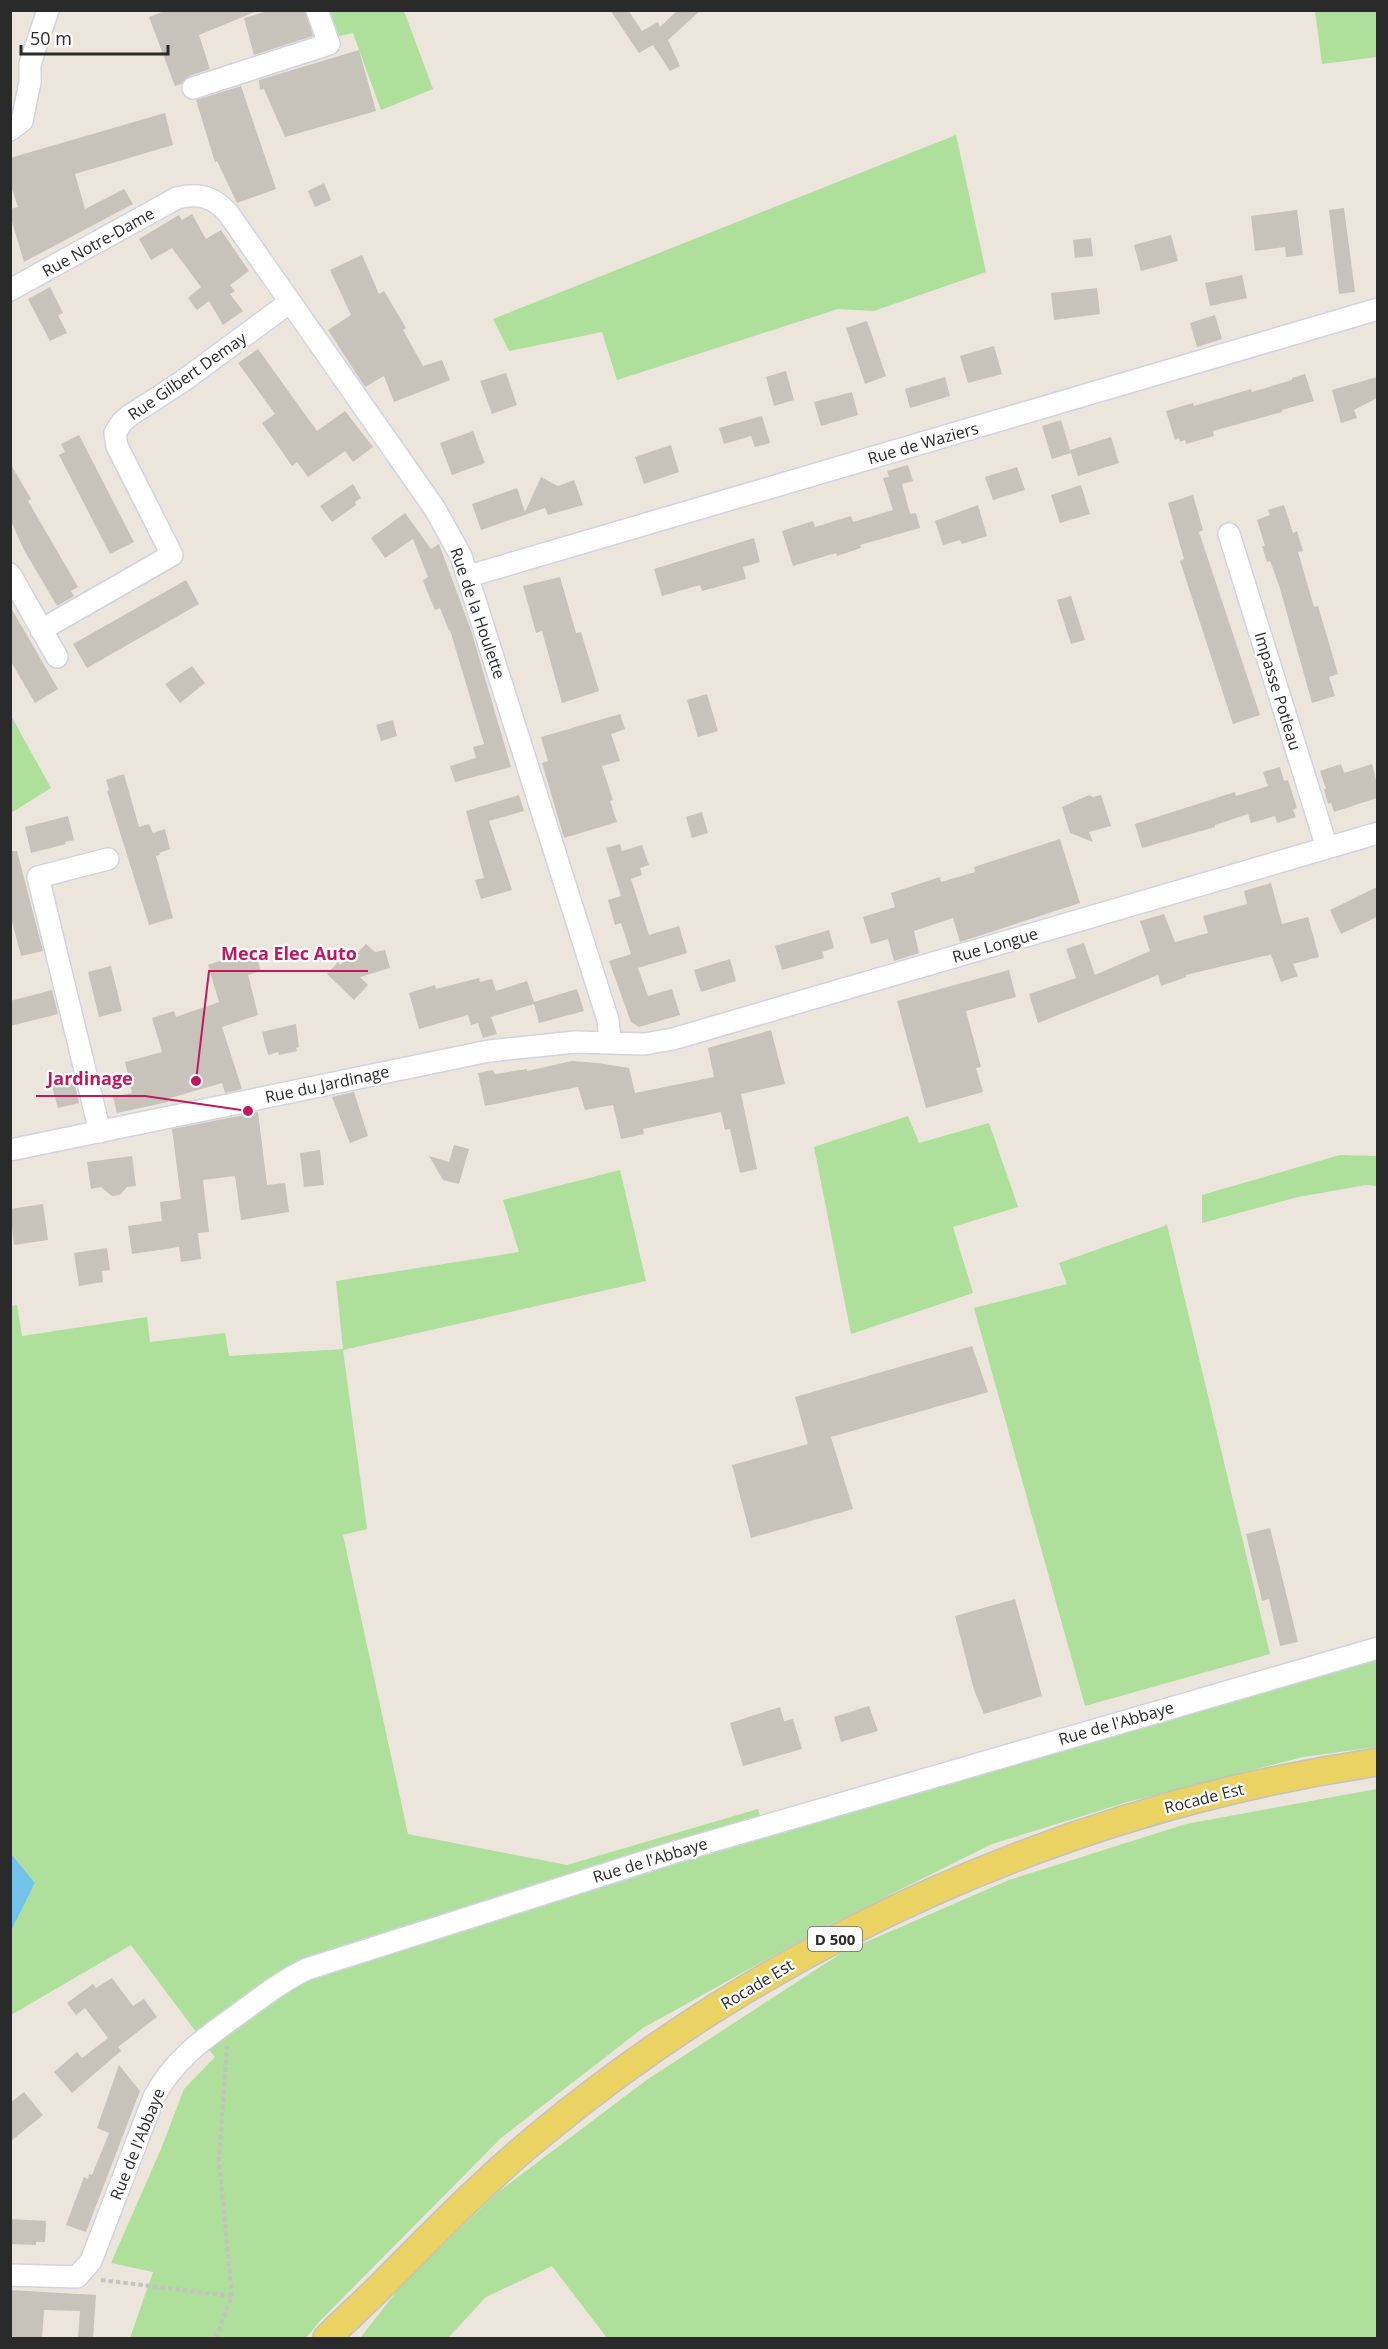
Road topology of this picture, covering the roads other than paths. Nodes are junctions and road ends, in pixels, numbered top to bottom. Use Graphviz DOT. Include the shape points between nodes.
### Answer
graph roads {
  1 [pos="48,10"];
  2 [pos="317,10"];
  3 [pos="194,88"];
  4 [pos="10,130"];
  5 [pos="186,196"];
  6 [pos="10,290"];
  7 [pos="290,302"];
  8 [pos="1377,309"];
  9 [pos="1229,534"];
  10 [pos="10,574"];
  11 [pos="469,576"];
  12 [pos="41,630"];
  13 [pos="57,657"];
  14 [pos="1377,833"];
  15 [pos="1327,848"];
  16 [pos="108,859"];
  17 [pos="610,1042"];
  18 [pos="100,1132"];
  19 [pos="10,1150"];
  20 [pos="1377,1648"];
  21 [pos="1377,1762"];
  22 [pos="10,2275"];
  23 [pos="381,2285"];
  24 [pos="327,2338"];
  25 [pos="345,2338"];
  1 -- 4 [label="street" via="30,64 22,121"];
  2 -- 3 [label="street" via="329,44"];
  5 -- 6 [label="street, Rue Notre-Dame"];
  5 -- 7 [label="street, Rue de la Houlette" via="205,196 221,205"];
  7 -- 11 [label="street, Rue de la Houlette" via="435,509"];
  7 -- 12 [label="street, Rue Gilbert Demay" via="129,416 118,428 117,446 172,555"];
  8 -- 11 [label="street, Rue de Waziers"];
  9 -- 15 [label="street, Impasse Potleau"];
  10 -- 12 [label="street"];
  11 -- 17 [label="street, Rue de la Houlette" via="608,1020"];
  12 -- 13 [label="street"];
  14 -- 15 [label="street, Rue Longue"];
  15 -- 17 [label="street, Rue Longue" via="693,1034 644,1044"];
  16 -- 18 [label="street" via="38,877"];
  17 -- 18 [label="street, Rue du Jardinage" via="489,1051"];
  18 -- 19 [label="street, Rue du Jardinage"];
  20 -- 22 [label="street, Rue de l'Abbaye" via="675,1852 307,1969 205,2038 166,2076 154,2097 91,2261 77,2277"];
  21 -- 23 [label="main road, Rocade Est / D 500" via="1243,1788 1090,1831 984,1870 843,1934 703,2017 573,2108 483,2185"];
  23 -- 24 [label="main road, D 500"];
  23 -- 25 [label="main road, D 500"];
}
